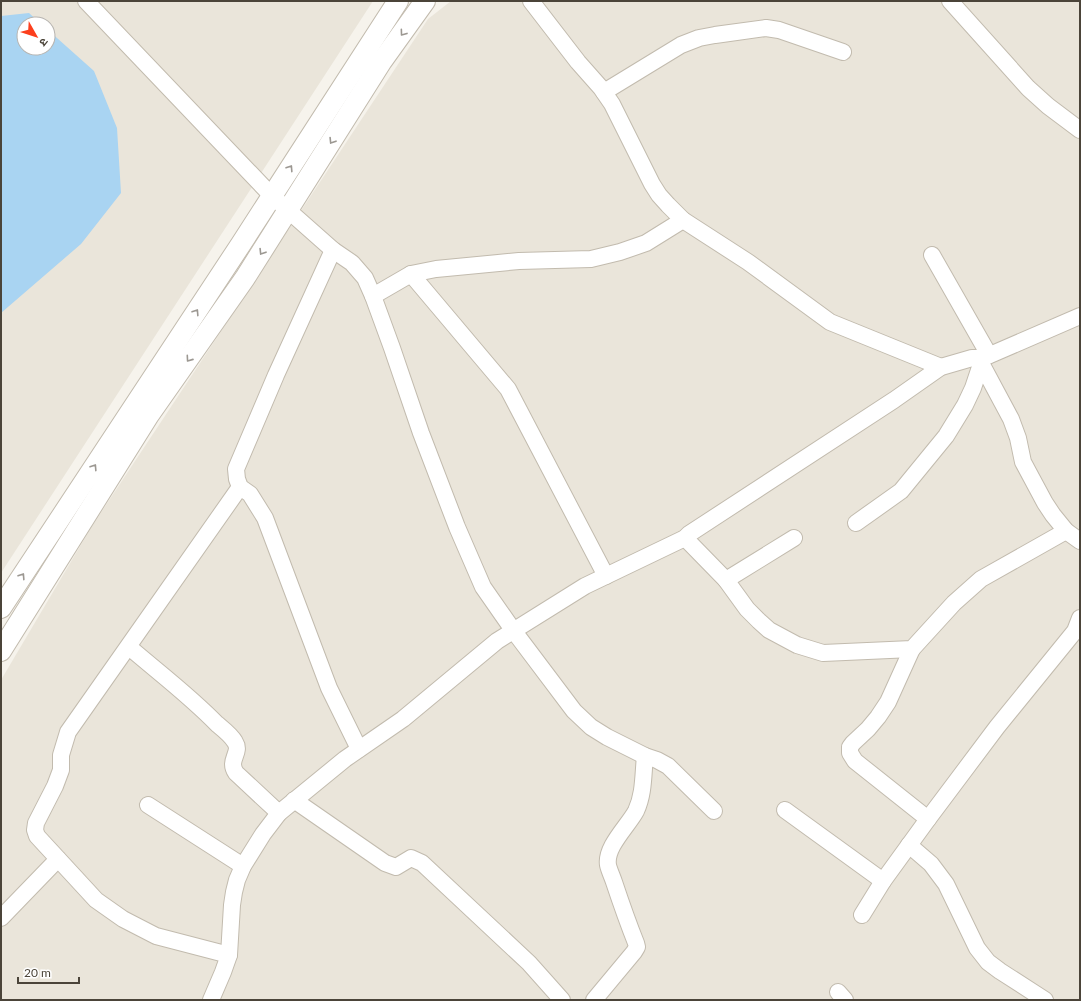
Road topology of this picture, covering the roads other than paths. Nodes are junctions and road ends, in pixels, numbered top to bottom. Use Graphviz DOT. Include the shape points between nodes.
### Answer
graph roads {
  1 [pos="86,1"];
  2 [pos="398,1"];
  3 [pos="425,1"];
  4 [pos="531,1"];
  5 [pos="950,1"];
  6 [pos="843,52"];
  7 [pos="604,92"];
  8 [pos="1080,130"];
  9 [pos="272,196"];
  10 [pos="289,210"];
  11 [pos="683,220"];
  12 [pos="333,250"];
  13 [pos="932,256"];
  14 [pos="411,274"];
  15 [pos="373,296"];
  16 [pos="1080,316"];
  17 [pos="984,359"];
  18 [pos="941,367"];
  19 [pos="240,487"];
  20 [pos="856,523"];
  21 [pos="1066,531"];
  22 [pos="685,538"];
  23 [pos="794,538"];
  24 [pos="1080,540"];
  25 [pos="606,576"];
  26 [pos="726,580"];
  27 [pos="1,608"];
  28 [pos="1078,628"];
  29 [pos="513,630"];
  30 [pos="129,647"];
  31 [pos="912,649"];
  32 [pos="1,651"];
  33 [pos="359,749"];
  34 [pos="645,756"];
  35 [pos="294,800"];
  36 [pos="148,805"];
  37 [pos="714,810"];
  38 [pos="785,810"];
  39 [pos="279,813"];
  40 [pos="928,819"];
  41 [pos="909,845"];
  42 [pos="58,859"];
  43 [pos="243,866"];
  44 [pos="883,881"];
  45 [pos="862,915"];
  46 [pos="1,918"];
  47 [pos="229,955"];
  48 [pos="213,999"];
  49 [pos="562,1000"];
  50 [pos="594,1000"];
  51 [pos="1045,1000"];
  1 -- 9 [label="street"];
  9 -- 2 [label="street, one-way"];
  3 -- 10 [label="street, one-way" via="382,61"];
  4 -- 7 [label="street"];
  5 -- 8 [label="street" via="1028,88"];
  6 -- 7 [label="street" via="766,28 715,35 681,45"];
  7 -- 11 [label="street" via="652,184 668,206"];
  9 -- 10 [label="street"];
  27 -- 9 [label="street, one-way"];
  10 -- 12 [label="street"];
  10 -- 32 [label="street, one-way" via="245,278 149,415"];
  11 -- 14 [label="street" via="646,243 591,259 512,262 436,269"];
  11 -- 18 [label="street" via="748,262 830,322"];
  12 -- 15 [label="street" via="352,263 365,278"];
  12 -- 19 [label="street" via="236,469"];
  13 -- 17 [label="street"];
  14 -- 15 [label="street"];
  14 -- 25 [label="street" via="508,389"];
  15 -- 29 [label="street" via="457,527 483,587"];
  16 -- 17 [label="street"];
  17 -- 18 [label="street" via="972,358"];
  17 -- 20 [label="street" via="965,405 942,442 901,491"];
  17 -- 21 [label="street" via="1011,419 1023,462 1045,503"];
  18 -- 22 [label="street"];
  19 -- 30 [label="street"];
  19 -- 33 [label="street" via="250,494 265,518 329,688"];
  21 -- 24 [label="street"];
  21 -- 31 [label="street" via="982,579 954,603"];
  22 -- 25 [label="street"];
  22 -- 26 [label="street"];
  23 -- 26 [label="street"];
  25 -- 29 [label="street"];
  26 -- 31 [label="street" via="759,621 769,630 797,645 823,653"];
  28 -- 40 [label="street" via="997,727"];
  29 -- 33 [label="street" via="402,719"];
  29 -- 34 [label="street" via="574,712 606,737"];
  30 -- 39 [label="street" via="207,713 234,742 237,748 232,763 233,769"];
  30 -- 42 [label="street" via="68,732 61,770 36,823 37,836"];
  31 -- 40 [label="street" via="888,702 868,729 850,747 850,753 855,761"];
  33 -- 35 [label="street"];
  34 -- 37 [label="street" via="668,766"];
  34 -- 50 [label="street" via="642,787 636,811 613,847 608,864 637,947"];
  35 -- 39 [label="street"];
  35 -- 49 [label="street" via="385,862 396,867 411,858 422,862 530,963"];
  36 -- 43 [label="street"];
  38 -- 44 [label="street"];
  39 -- 43 [label="street"];
  40 -- 41 [label="street"];
  41 -- 44 [label="street"];
  41 -- 51 [label="street" via="931,864 946,884 976,948 988,962"];
  42 -- 46 [label="street"];
  42 -- 47 [label="street" via="96,900 123,919 156,936"];
  43 -- 47 [label="street" via="234,892"];
  44 -- 45 [label="street"];
  47 -- 48 [label="street"];
}
